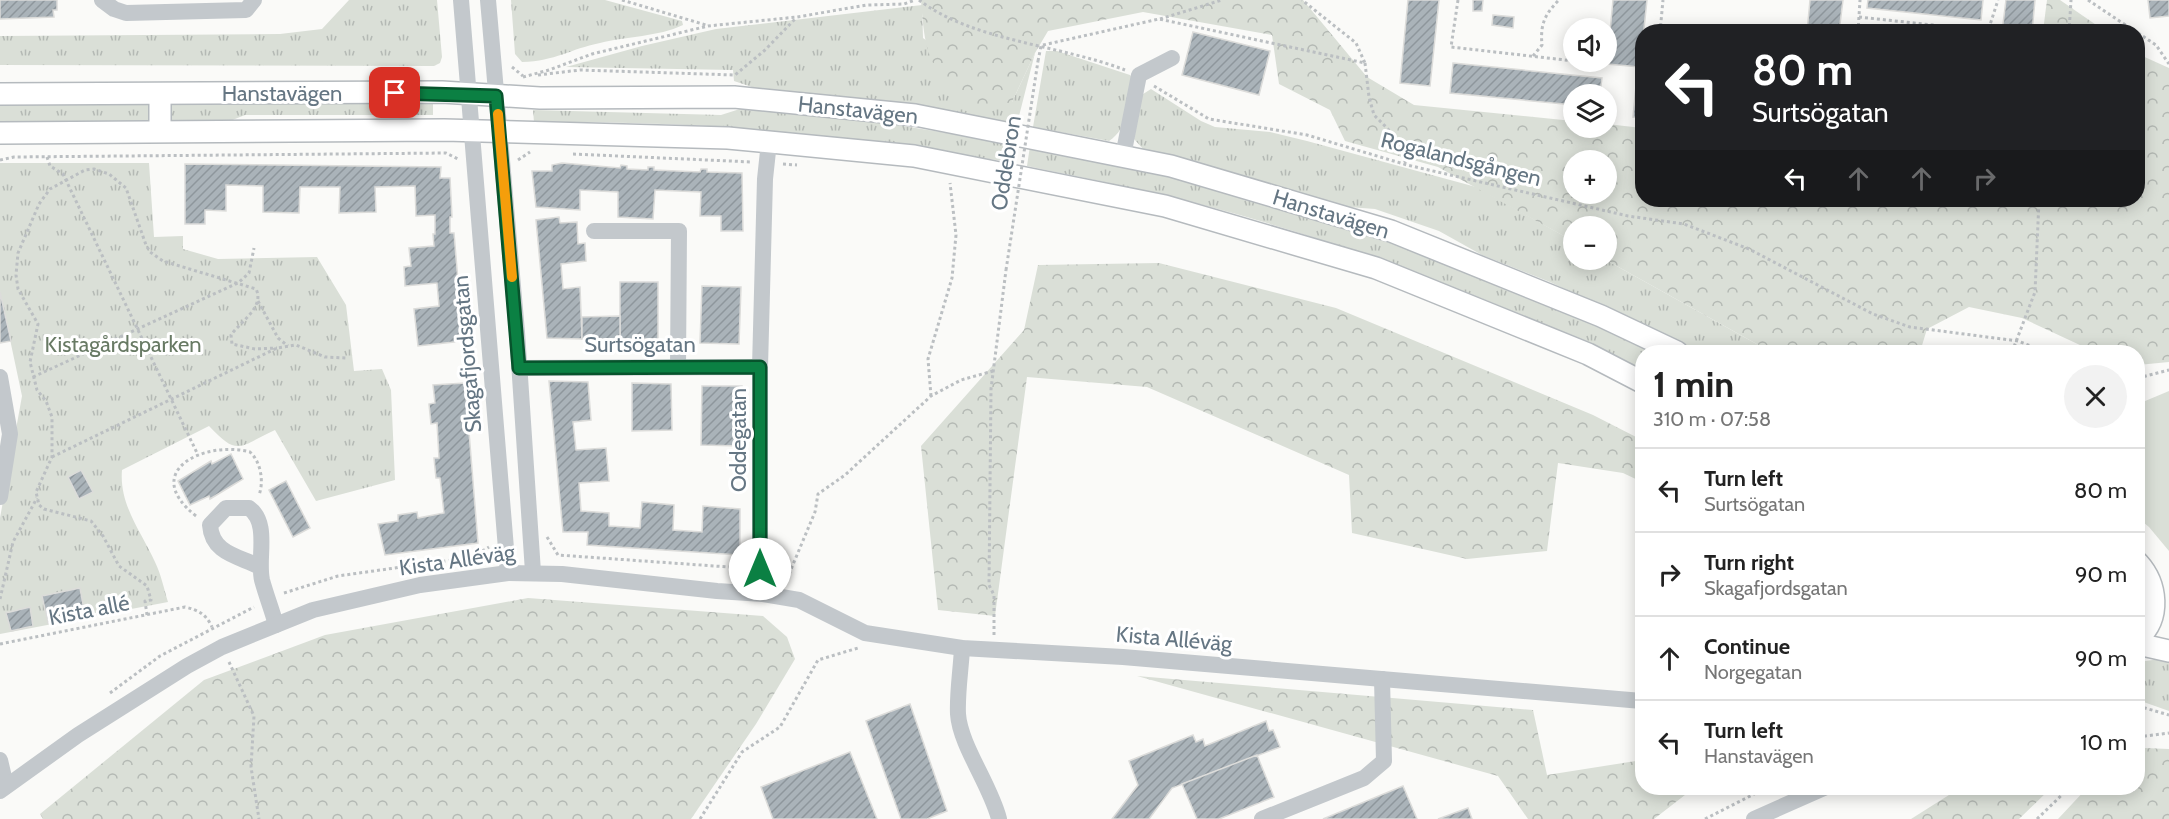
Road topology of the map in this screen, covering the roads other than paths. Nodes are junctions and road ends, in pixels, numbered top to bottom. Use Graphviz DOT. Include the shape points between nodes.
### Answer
graph roads {
  1 [pos="102,0"];
  2 [pos="254,0"];
  3 [pos="461,0"];
  4 [pos="488,0"];
  5 [pos="1172,58"];
  6 [pos="0,94"];
  7 [pos="160,94"];
  8 [pos="469,94"];
  9 [pos="496,96"];
  10 [pos="159,131"];
  11 [pos="471,131"];
  12 [pos="500,132"];
  13 [pos="0,133"];
  14 [pos="769,142"];
  15 [pos="1123,156"];
  16 [pos="594,231"];
  17 [pos="1662,345"];
  18 [pos="678,367"];
  19 [pos="760,367"];
  20 [pos="519,368"];
  21 [pos="0,377"];
  22 [pos="1635,378"];
  23 [pos="0,497"];
  24 [pos="260,567"];
  25 [pos="2145,571"];
  26 [pos="533,572"];
  27 [pos="508,573"];
  28 [pos="763,594"];
  29 [pos="2154,598"];
  30 [pos="2169,616"];
  31 [pos="276,625"];
  32 [pos="2145,629"];
  33 [pos="2145,646"];
  34 [pos="962,648"];
  35 [pos="2169,651"];
  36 [pos="1382,679"];
  37 [pos="1635,700"];
  38 [pos="0,760"];
  39 [pos="3,789"];
  40 [pos="1804,795"];
  41 [pos="999,819"];
  42 [pos="1262,819"];
  43 [pos="1754,819"];
  1 -- 2 [label="street" via="114,9 136,13 246,10"];
  3 -- 8 [label="street, Skagafjordsgatan"];
  4 -- 9 [label="street"];
  5 -- 15 [label="street" via="1139,75"];
  6 -- 7 [label="main road, Hanstavägen"];
  7 -- 8 [label="main road, Hanstavägen"];
  7 -- 10 [label="main road"];
  8 -- 9 [label="main road, Hanstavägen"];
  8 -- 11 [label="street, Skagafjordsgatan"];
  9 -- 12 [label="street"];
  9 -- 15 [label="main road, Hanstavägen" via="746,98 915,115"];
  10 -- 11 [label="main road, Hanstavägen"];
  10 -- 13 [label="main road, Hanstavägen"];
  11 -- 12 [label="main road, Hanstavägen"];
  11 -- 27 [label="street, Skagafjordsgatan"];
  12 -- 14 [label="main road, Hanstavägen"];
  12 -- 20 [label="street"];
  14 -- 19 [label="street, Oddegatan"];
  14 -- 22 [label="main road, Hanstavägen" via="914,156 1165,206 1376,268 1588,354"];
  15 -- 17 [label="main road, Hanstavägen" via="1171,166 1391,231 1601,316"];
  16 -- 18 [label="street" via="679,231"];
  18 -- 19 [label="street, Surtsögatan"];
  18 -- 20 [label="street, Surtsögatan"];
  19 -- 28 [label="street, Oddegatan"];
  20 -- 26 [label="street"];
  21 -- 23 [label="street" via="10,434"];
  24 -- 24 [label="street" via="222,550 214,539 210,525 226,508 242,506 254,511 261,530"];
  24 -- 31 [label="street"];
  25 -- 29 [label="main road"];
  26 -- 27 [label="street, Kista Alléväg"];
  26 -- 28 [label="street, Kista Alléväg"];
  27 -- 31 [label="street, Kista Alléväg" via="420,585 313,610"];
  28 -- 34 [label="street, Kista Alléväg" via="799,600 865,633"];
  29 -- 30 [label="main road"];
  29 -- 32 [label="main road"];
  31 -- 39 [label="street, Kista Alléväg" via="186,666"];
  33 -- 35 [label="main road"];
  34 -- 36 [label="street, Kista Alléväg"];
  34 -- 41 [label="street" via="958,716"];
  36 -- 37 [label="street, Kista Alléväg"];
  36 -- 42 [label="street" via="1384,761 1364,778"];
  38 -- 39 [label="street"];
  40 -- 43 [label="street"];
}
